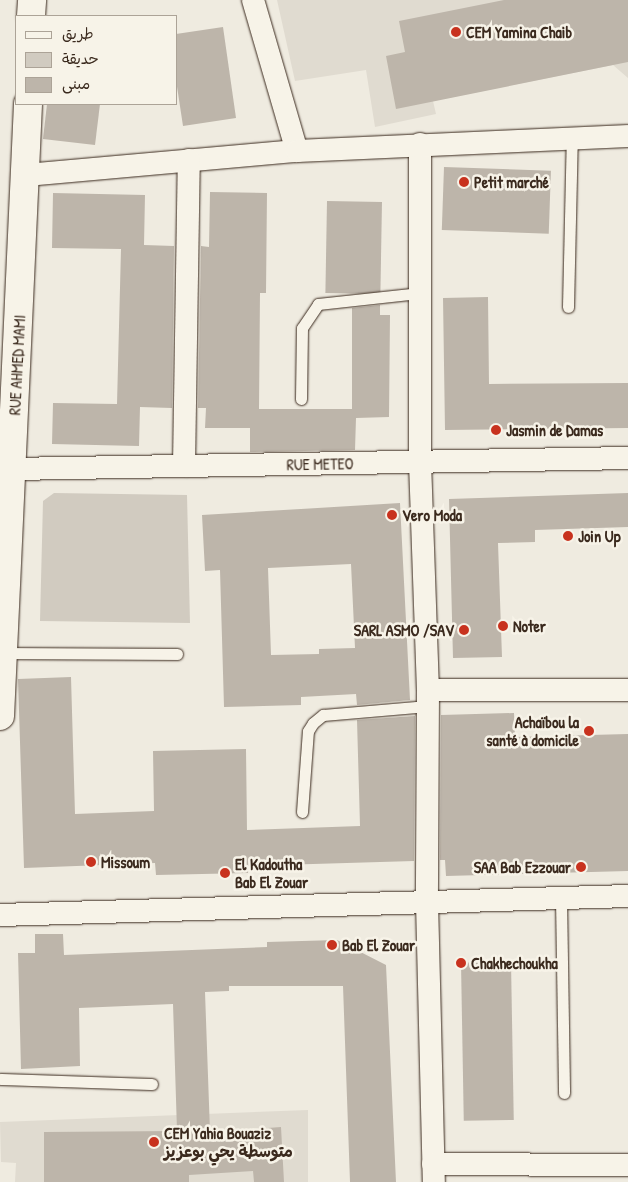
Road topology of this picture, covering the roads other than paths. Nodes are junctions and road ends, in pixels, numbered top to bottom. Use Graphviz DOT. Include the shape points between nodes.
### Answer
graph roads {
  1 [pos="32,0"];
  2 [pos="253,0"];
  3 [pos="31,15"];
  4 [pos="28,105"];
  5 [pos="572,136"];
  6 [pos="628,136"];
  7 [pos="420,144"];
  8 [pos="297,151"];
  9 [pos="189,160"];
  10 [pos="26,174"];
  11 [pos="420,293"];
  12 [pos="568,307"];
  13 [pos="9,332"];
  14 [pos="301,399"];
  15 [pos="628,458"];
  16 [pos="420,462"];
  17 [pos="184,466"];
  18 [pos="12,470"];
  19 [pos="6,653"];
  20 [pos="177,654"];
  21 [pos="628,690"];
  22 [pos="428,698"];
  23 [pos="0,716"];
  24 [pos="302,812"];
  25 [pos="628,896"];
  26 [pos="561,898"];
  27 [pos="427,902"];
  28 [pos="0,914"];
  29 [pos="0,1079"];
  30 [pos="152,1084"];
  31 [pos="564,1093"];
  32 [pos="628,1165"];
  33 [pos="433,1173"];
  1 -- 3 [label="street"];
  2 -- 8 [label="street"];
  4 -- 10 [label="street, RUE AHMED MAMI"];
  5 -- 6 [label="street"];
  5 -- 7 [label="street"];
  5 -- 12 [label="lane"];
  7 -- 8 [label="street"];
  7 -- 11 [label="street"];
  8 -- 9 [label="street"];
  9 -- 10 [label="street"];
  9 -- 17 [label="street"];
  10 -- 13 [label="street, RUE AHMED MAMI"];
  11 -- 14 [label="lane" via="318,304 302,328"];
  11 -- 16 [label="street"];
  13 -- 18 [label="street, RUE AHMED MAMI"];
  15 -- 16 [label="street, RUE METEO"];
  16 -- 17 [label="street, RUE METEO"];
  16 -- 22 [label="street"];
  17 -- 18 [label="street, RUE METEO"];
  18 -- 19 [label="street, RUE AHMED MAMI"];
  19 -- 20 [label="lane"];
  19 -- 23 [label="street, RUE AHMED MAMI"];
  21 -- 22 [label="street"];
  22 -- 24 [label="lane" via="323,715 314,723 308,731"];
  22 -- 27 [label="street"];
  25 -- 26 [label="street"];
  26 -- 27 [label="street"];
  26 -- 31 [label="lane"];
  27 -- 28 [label="street"];
  27 -- 33 [label="street"];
  29 -- 30 [label="lane"];
  32 -- 33 [label="street"];
}
